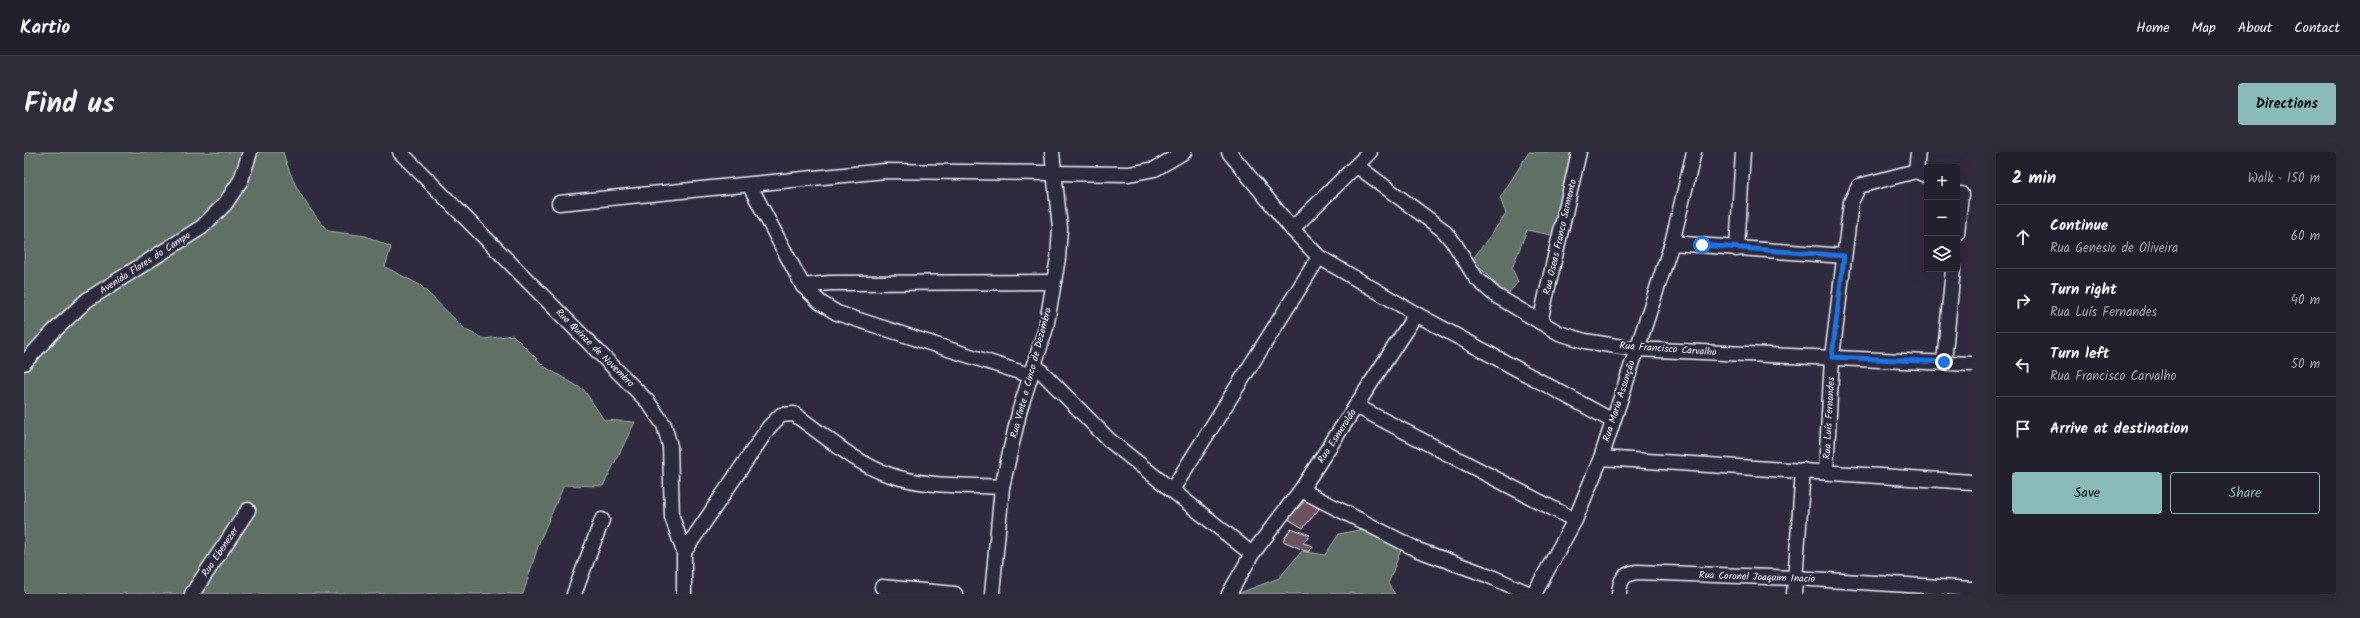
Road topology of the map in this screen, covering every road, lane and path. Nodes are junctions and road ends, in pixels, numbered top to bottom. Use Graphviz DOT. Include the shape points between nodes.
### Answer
graph roads {
  1 [pos="250,152"];
  2 [pos="400,152"];
  3 [pos="1052,152"];
  4 [pos="1229,152"];
  5 [pos="1370,152"];
  6 [pos="1579,152"];
  7 [pos="1694,152"];
  8 [pos="1743,152"];
  9 [pos="1918,152"];
  10 [pos="1177,154"];
  11 [pos="1357,166"];
  12 [pos="1055,174"];
  13 [pos="1922,174"];
  14 [pos="750,186"];
  15 [pos="1963,195"];
  16 [pos="559,203"];
  17 [pos="1960,214"];
  18 [pos="1292,229"];
  19 [pos="1672,243"];
  20 [pos="1737,249"];
  21 [pos="1844,256"];
  22 [pos="1319,257"];
  23 [pos="1953,272"];
  24 [pos="1054,282"];
  25 [pos="803,286"];
  26 [pos="1416,314"];
  27 [pos="1540,322"];
  28 [pos="1636,349"];
  29 [pos="1832,357"];
  30 [pos="1944,362"];
  31 [pos="24,363"];
  32 [pos="1972,364"];
  33 [pos="1032,370"];
  34 [pos="1356,406"];
  35 [pos="1612,421"];
  36 [pos="1601,458"];
  37 [pos="1803,470"];
  38 [pos="1826,472"];
  39 [pos="1972,482"];
  40 [pos="1002,487"];
  41 [pos="1172,490"];
  42 [pos="1301,490"];
  43 [pos="248,510"];
  44 [pos="602,520"];
  45 [pos="1575,520"];
  46 [pos="684,552"];
  47 [pos="1252,554"];
  48 [pos="1795,578"];
  49 [pos="882,587"];
  50 [pos="1972,588"];
  51 [pos="192,594"];
  52 [pos="574,594"];
  53 [pos="684,594"];
  54 [pos="955,594"];
  55 [pos="992,594"];
  56 [pos="1229,594"];
  57 [pos="1530,594"];
  58 [pos="1534,594"];
  59 [pos="1619,594"];
  60 [pos="1794,594"];
  1 -- 31 [label="street, Avenida Flores do Campo" via="241,180 225,204 202,227 87,300"];
  2 -- 46 [label="street, Rua Quinze de Novembro" via="648,402 664,425 670,446 672,518"];
  3 -- 12 [label="street, Rua Vinte e Cinco de Dezembro"];
  4 -- 18 [label="street"];
  5 -- 11 [label="street"];
  6 -- 27 [label="street, Rua Oseas Franco Sarmento"];
  7 -- 19 [label="street, Rua Maria Assunção"];
  8 -- 20 [label="street"];
  9 -- 13 [label="street"];
  10 -- 12 [label="street" via="1155,169 1130,174"];
  11 -- 18 [label="street"];
  11 -- 27 [label="street, Rua Francisco Carvalho" via="1443,230 1476,278 1495,295"];
  12 -- 14 [label="street" via="885,171"];
  12 -- 24 [label="street, Rua Vinte e Cinco de Dezembro" via="1060,228"];
  13 -- 21 [label="street, Rua Luís Fernandes" via="1860,186 1851,202"];
  14 -- 16 [label="street"];
  14 -- 25 [label="street"];
  15 -- 17 [label="street"];
  18 -- 22 [label="street"];
  19 -- 20 [label="street"];
  19 -- 28 [label="street, Rua Maria Assunção"];
  20 -- 21 [label="street"];
  21 -- 29 [label="street, Rua Luís Fernandes"];
  22 -- 26 [label="street"];
  22 -- 41 [label="street"];
  23 -- 30 [label="street"];
  24 -- 25 [label="street" via="830,283"];
  24 -- 33 [label="street, Rua Vinte e Cinco de Dezembro" via="1046,328"];
  25 -- 33 [label="street" via="821,303 837,313"];
  26 -- 34 [label="street, Rua Esmeralda"];
  26 -- 35 [label="street"];
  27 -- 28 [label="street, Rua Francisco Carvalho" via="1559,333 1578,339"];
  28 -- 29 [label="street, Rua Francisco Carvalho"];
  28 -- 35 [label="street, Rua Maria Assunção"];
  29 -- 30 [label="street, Rua Francisco Carvalho"];
  29 -- 38 [label="street, Rua Luís Fernandes"];
  30 -- 32 [label="street, Rua Francisco Carvalho"];
  33 -- 40 [label="street, Rua Vinte e Cinco de Dezembro"];
  33 -- 41 [label="street" via="1109,440"];
  34 -- 42 [label="street, Rua Esmeralda"];
  34 -- 45 [label="street"];
  35 -- 36 [label="street, Rua Maria Assunção"];
  36 -- 37 [label="street"];
  36 -- 45 [label="street, Rua Maria Assunção"];
  37 -- 38 [label="street"];
  37 -- 48 [label="street"];
  38 -- 39 [label="street"];
  40 -- 46 [label="street" via="934,484 888,475 864,463 794,414 781,415 769,427"];
  40 -- 55 [label="street, Rua Vinte e Cinco de Dezembro"];
  41 -- 47 [label="street"];
  42 -- 47 [label="street, Rua Esmeralda"];
  42 -- 57 [label="street" via="1418,550"];
  43 -- 51 [label="street, Rua Ebenezer"];
  44 -- 52 [label="street"];
  45 -- 58 [label="street, Rua Maria Assunção"];
  46 -- 53 [label="street, Rua Quinze de Novembro"];
  47 -- 56 [label="street, Rua Esmeralda"];
  48 -- 50 [label="street, Rua Coronel Joaquim Inacio"];
  48 -- 59 [label="street, Rua Coronel Joaquim Inacio" via="1637,572 1622,577"];
  48 -- 60 [label="street"];
  49 -- 54 [label="street"];
}
